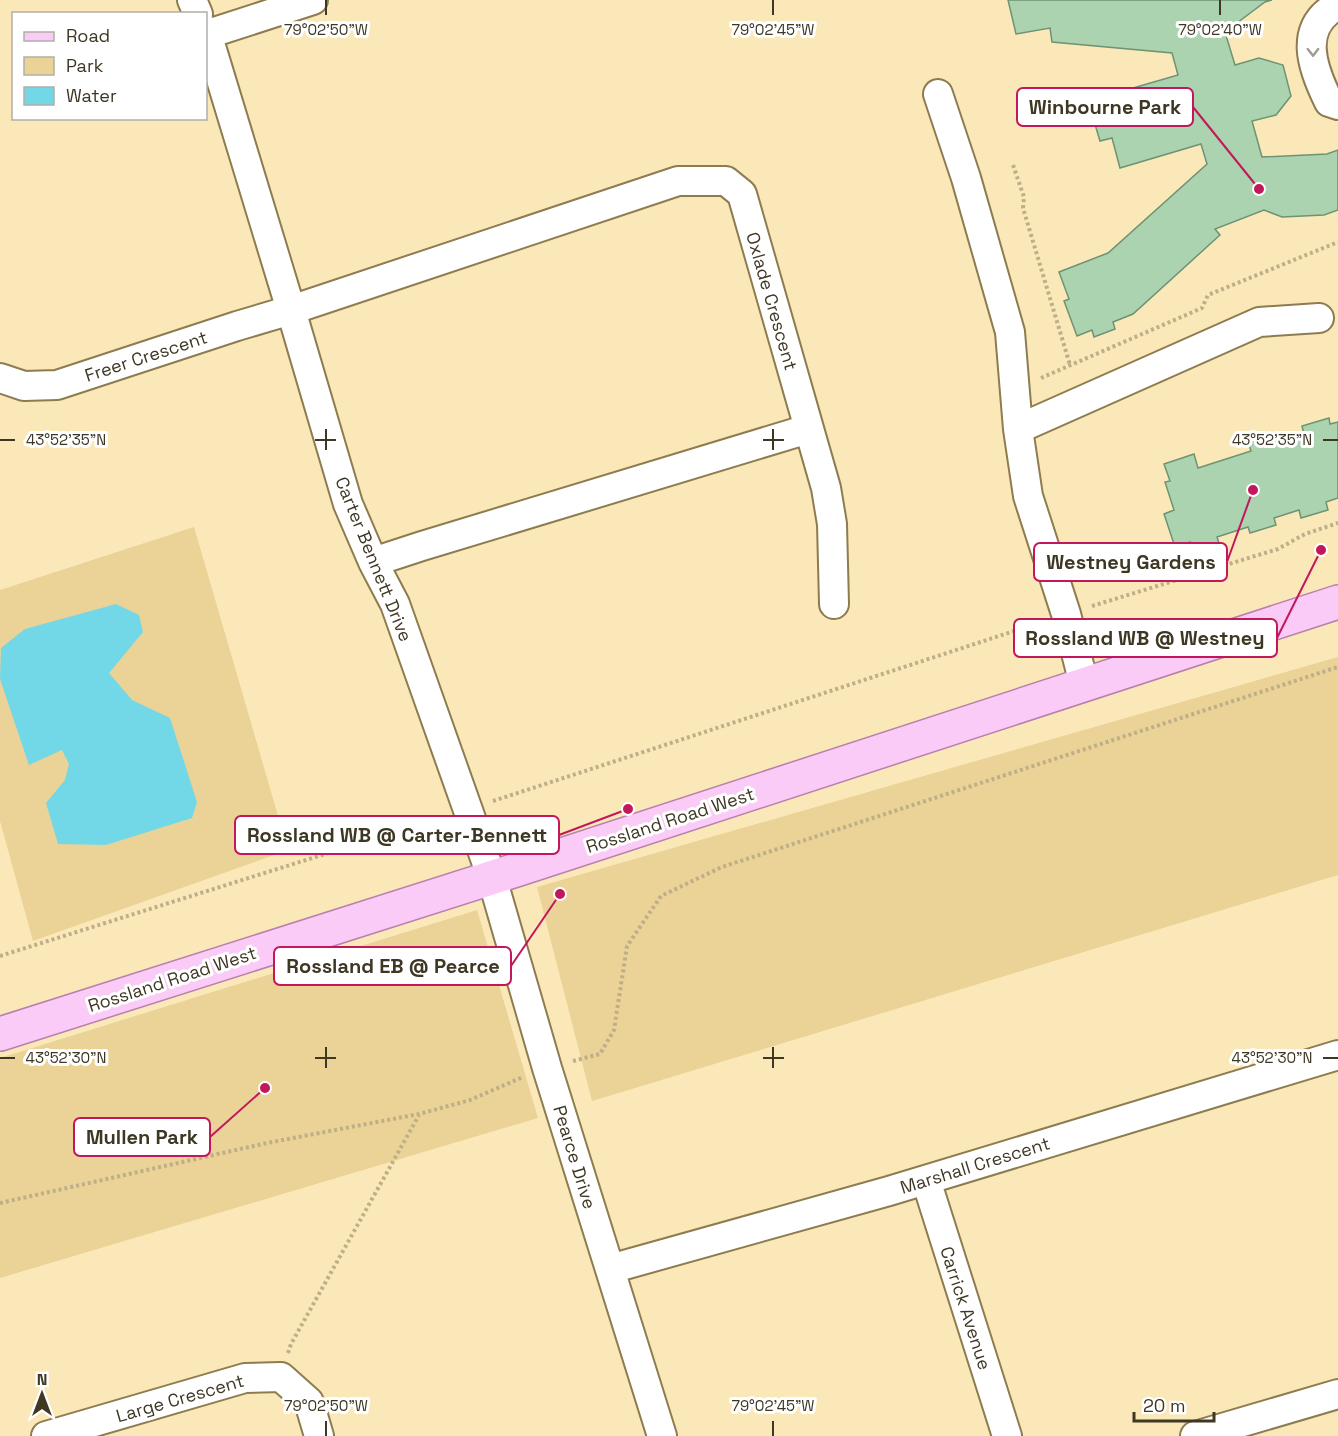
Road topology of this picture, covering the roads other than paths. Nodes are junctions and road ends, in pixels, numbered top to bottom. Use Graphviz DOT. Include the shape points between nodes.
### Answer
graph roads {
  1 [pos="313,0"];
  2 [pos="1338,5"];
  3 [pos="207,25"];
  4 [pos="207,36"];
  5 [pos="938,94"];
  6 [pos="1338,105"];
  7 [pos="291,310"];
  8 [pos="1319,318"];
  9 [pos="0,378"];
  10 [pos="808,429"];
  11 [pos="1018,429"];
  12 [pos="373,562"];
  13 [pos="1338,602"];
  14 [pos="834,604"];
  15 [pos="1084,684"];
  16 [pos="492,878"];
  17 [pos="0,1034"];
  18 [pos="1338,1055"];
  19 [pos="926,1180"];
  20 [pos="610,1269"];
  21 [pos="1338,1394"];
  22 [pos="46,1436"];
  23 [pos="319,1436"];
  24 [pos="662,1436"];
  25 [pos="1007,1436"];
  26 [pos="1195,1436"];
  1 -- 3 [label="street"];
  2 -- 6 [label="street, one-way" via="1313,30 1312,59 1329,102"];
  4 -- 7 [label="street, Carter Bennett Drive"];
  5 -- 11 [label="street" via="1010,332"];
  7 -- 9 [label="street, Freer Crescent" via="57,385 24,386"];
  7 -- 10 [label="street, Oxlade Crescent" via="678,181 726,181 742,194"];
  7 -- 12 [label="street, Carter Bennett Drive" via="348,504"];
  8 -- 11 [label="street" via="1259,322"];
  10 -- 12 [label="street"];
  10 -- 14 [label="street, Oxlade Crescent" via="826,488 832,524"];
  11 -- 15 [label="street" via="1028,496"];
  12 -- 16 [label="street, Carter Bennett Drive" via="395,604"];
  13 -- 15 [label="main road, Rossland Road West"];
  15 -- 16 [label="main road, Rossland Road West"];
  16 -- 17 [label="main road, Rossland Road West"];
  16 -- 20 [label="street, Pearce Drive"];
  18 -- 19 [label="street, Marshall Crescent"];
  19 -- 20 [label="street, Marshall Crescent"];
  19 -- 25 [label="street, Carrick Avenue"];
  20 -- 24 [label="street, Pearce Drive"];
  21 -- 26 [label="street"];
  22 -- 23 [label="street, Large Crescent" via="245,1378 281,1377 309,1402"];
}
